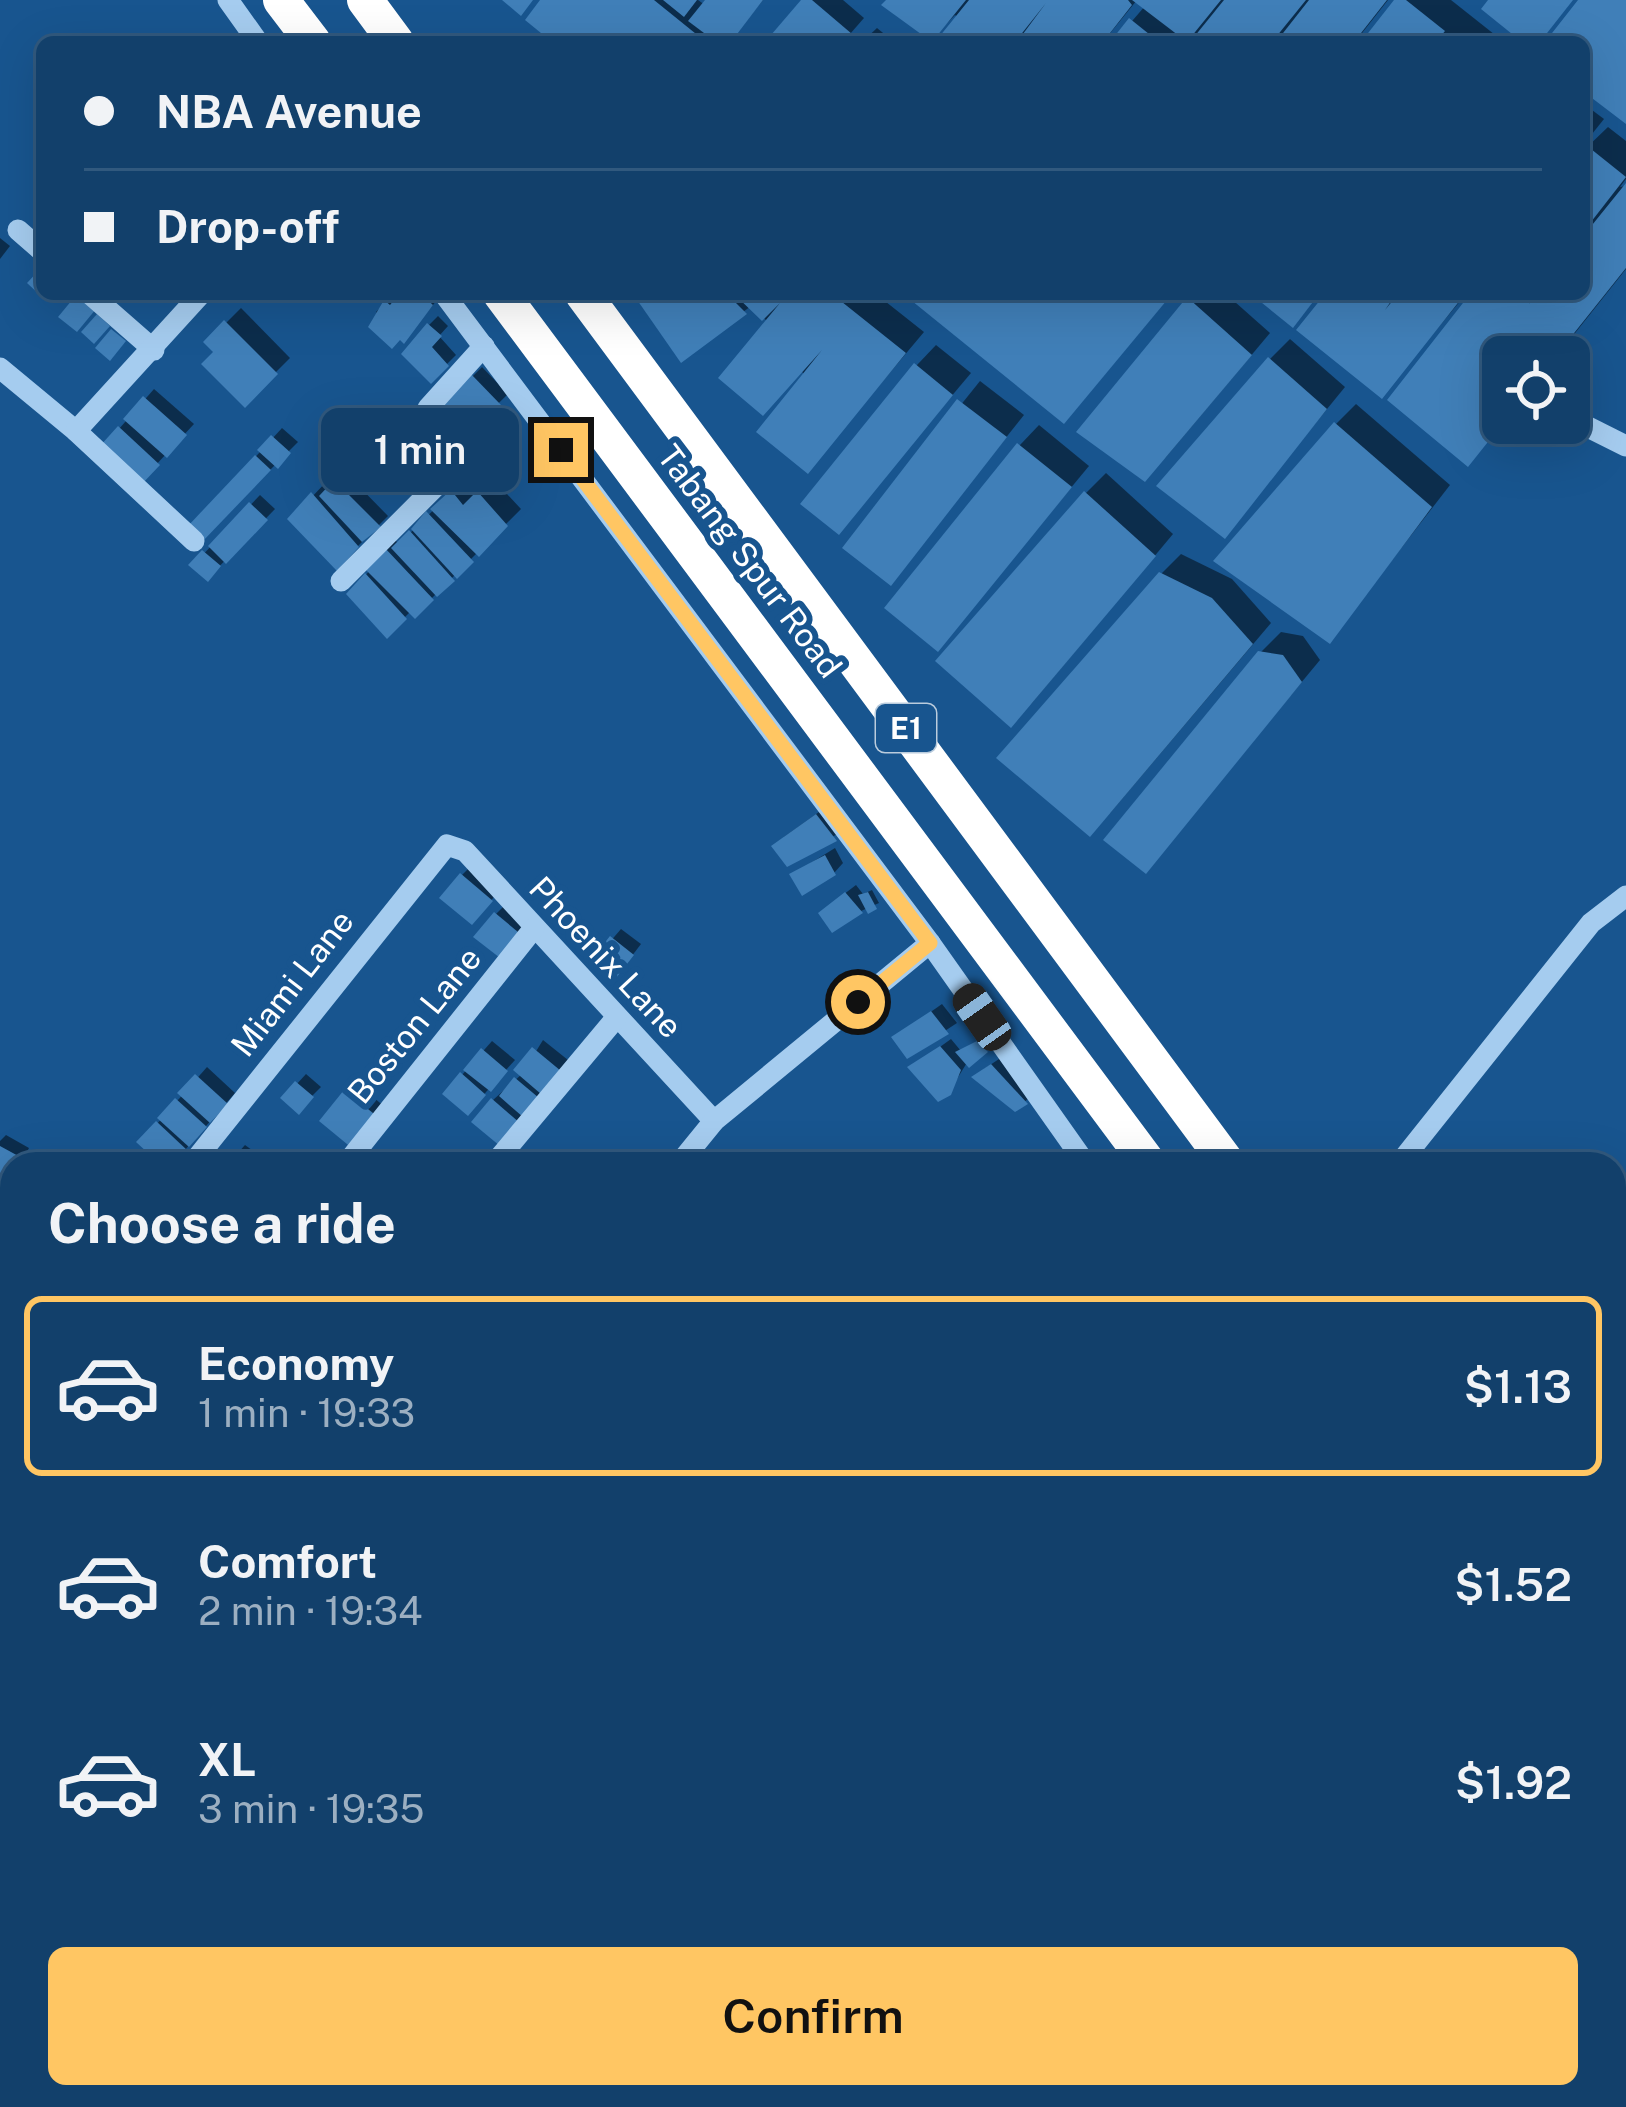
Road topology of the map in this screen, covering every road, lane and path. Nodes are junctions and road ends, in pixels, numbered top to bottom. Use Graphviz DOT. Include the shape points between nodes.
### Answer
graph roads {
  1 [pos="228,0"];
  2 [pos="281,0"];
  3 [pos="365,0"];
  4 [pos="254,36"];
  5 [pos="308,36"];
  6 [pos="392,36"];
  7 [pos="18,230"];
  8 [pos="36,246"];
  9 [pos="97,300"];
  10 [pos="196,300"];
  11 [pos="449,300"];
  12 [pos="505,300"];
  13 [pos="587,300"];
  14 [pos="484,346"];
  15 [pos="154,350"];
  16 [pos="0,368"];
  17 [pos="1590,428"];
  18 [pos="76,431"];
  19 [pos="1626,445"];
  20 [pos="194,541"];
  21 [pos="341,580"];
  22 [pos="447,845"];
  23 [pos="1626,896"];
  24 [pos="534,928"];
  25 [pos="930,943"];
  26 [pos="616,1018"];
  27 [pos="714,1120"];
  28 [pos="202,1152"];
  29 [pos="356,1152"];
  30 [pos="504,1152"];
  31 [pos="689,1152"];
  32 [pos="1078,1152"];
  33 [pos="1140,1152"];
  34 [pos="1219,1152"];
  35 [pos="1409,1152"];
  1 -- 4 [label="street"];
  2 -- 5 [label="highway"];
  3 -- 6 [label="highway"];
  7 -- 8 [label="street"];
  9 -- 15 [label="street"];
  10 -- 15 [label="street"];
  11 -- 14 [label="street"];
  12 -- 33 [label="highway, Tabang Spur Road / E1"];
  13 -- 34 [label="highway, Tabang Spur Road / E1"];
  14 -- 21 [label="street" via="428,408 463,459"];
  14 -- 25 [label="street"];
  15 -- 18 [label="street"];
  16 -- 18 [label="street"];
  17 -- 19 [label="street"];
  18 -- 20 [label="street"];
  22 -- 24 [label="street, Phoenix Lane" via="465,851"];
  22 -- 28 [label="street, Miami Lane"];
  23 -- 35 [label="street" via="1581,935"];
  24 -- 26 [label="street, Phoenix Lane"];
  24 -- 29 [label="street, Boston Lane"];
  25 -- 27 [label="street"];
  25 -- 32 [label="street"];
  26 -- 27 [label="street, Phoenix Lane"];
  26 -- 30 [label="street"];
  27 -- 31 [label="street"];
}
